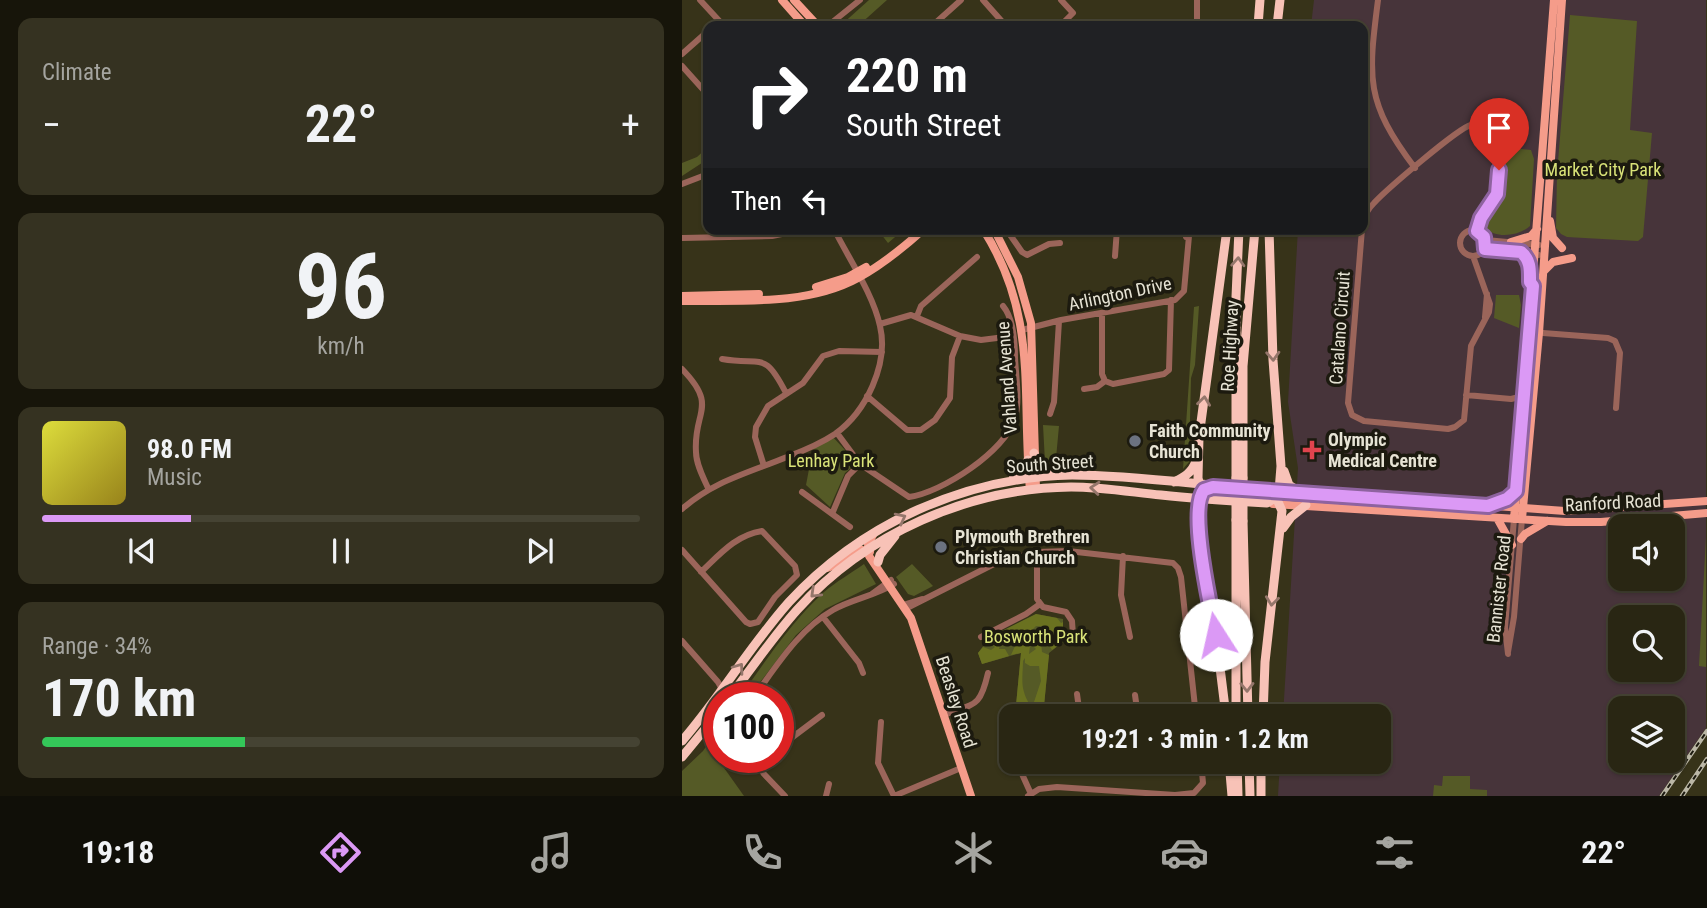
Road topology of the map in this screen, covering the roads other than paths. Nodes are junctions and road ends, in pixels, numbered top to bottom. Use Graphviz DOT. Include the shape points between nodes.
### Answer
graph roads {
  1 [pos="700,0"];
  2 [pos="782,0"];
  3 [pos="794,0"];
  4 [pos="860,0"];
  5 [pos="948,0"];
  6 [pos="961,0"];
  7 [pos="983,0"];
  8 [pos="1061,0"];
  9 [pos="1197,0"];
  10 [pos="1260,0"];
  11 [pos="1280,0"];
  12 [pos="1378,0"];
  13 [pos="1554,0"];
  14 [pos="1562,0"];
  15 [pos="954,7"];
  16 [pos="716,21"];
  17 [pos="801,21"];
  18 [pos="813,21"];
  19 [pos="834,21"];
  20 [pos="938,21"];
  21 [pos="1002,21"];
  22 [pos="1065,21"];
  23 [pos="1197,21"];
  24 [pos="1258,21"];
  25 [pos="1278,21"];
  26 [pos="703,35"];
  27 [pos="682,54"];
  28 [pos="682,66"];
  29 [pos="703,89"];
  30 [pos="1415,168"];
  31 [pos="703,176"];
  32 [pos="682,184"];
  33 [pos="1547,212"];
  34 [pos="1368,213"];
  35 [pos="1537,229"];
  36 [pos="1477,231"];
  37 [pos="777,235"];
  38 [pos="837,235"];
  39 [pos="908,235"];
  40 [pos="917,235"];
  41 [pos="986,235"];
  42 [pos="997,235"];
  43 [pos="1010,235"];
  44 [pos="1117,235"];
  45 [pos="1186,235"];
  46 [pos="1225,235"];
  47 [pos="1239,235"];
  48 [pos="1254,235"];
  49 [pos="1269,235"];
  50 [pos="1362,235"];
  51 [pos="682,238"];
  52 [pos="1486,240"];
  53 [pos="1511,242"];
  54 [pos="1060,243"];
  55 [pos="1562,247"];
  56 [pos="1485,249"];
  57 [pos="1540,250"];
  58 [pos="1521,252"];
  59 [pos="1115,256"];
  60 [pos="1473,256"];
  61 [pos="977,257"];
  62 [pos="1572,258"];
  63 [pos="858,275"];
  64 [pos="1543,275"];
  65 [pos="1533,286"];
  66 [pos="682,296"];
  67 [pos="1171,300"];
  68 [pos="682,302"];
  69 [pos="1003,306"];
  70 [pos="1102,313"];
  71 [pos="917,316"];
  72 [pos="1059,321"];
  73 [pos="880,324"];
  74 [pos="1027,327"];
  75 [pos="1534,332"];
  76 [pos="960,336"];
  77 [pos="1013,336"];
  78 [pos="882,352"];
  79 [pos="722,359"];
  80 [pos="682,369"];
  81 [pos="1105,381"];
  82 [pos="1084,389"];
  83 [pos="1534,391"];
  84 [pos="786,393"];
  85 [pos="1466,395"];
  86 [pos="867,397"];
  87 [pos="1525,400"];
  88 [pos="1532,407"];
  89 [pos="1616,408"];
  90 [pos="1050,414"];
  91 [pos="837,433"];
  92 [pos="1198,455"];
  93 [pos="1031,456"];
  94 [pos="860,464"];
  95 [pos="1281,466"];
  96 [pos="764,467"];
  97 [pos="1052,476"];
  98 [pos="1032,478"];
  99 [pos="1240,478"];
  100 [pos="1010,481"];
  101 [pos="1173,483"];
  102 [pos="1524,483"];
  103 [pos="708,488"];
  104 [pos="1033,490"];
  105 [pos="1516,491"];
  106 [pos="802,492"];
  107 [pos="1200,492"];
  108 [pos="1300,492"];
  109 [pos="1276,496"];
  110 [pos="1183,498"];
  111 [pos="1706,501"];
  112 [pos="1306,505"];
  113 [pos="1488,506"];
  114 [pos="682,509"];
  115 [pos="1518,509"];
  116 [pos="1541,510"];
  117 [pos="1706,513"];
  118 [pos="832,514"];
  119 [pos="1498,518"];
  120 [pos="1518,519"];
  121 [pos="1240,521"];
  122 [pos="1547,521"];
  123 [pos="1198,523"];
  124 [pos="850,527"];
  125 [pos="902,530"];
  126 [pos="873,533"];
  127 [pos="1521,539"];
  128 [pos="1280,540"];
  129 [pos="1512,545"];
  130 [pos="682,550"];
  131 [pos="868,550"];
  132 [pos="1037,552"];
  133 [pos="1123,556"];
  134 [pos="878,562"];
  135 [pos="824,569"];
  136 [pos="701,572"];
  137 [pos="890,583"];
  138 [pos="1040,604"];
  139 [pos="906,606"];
  140 [pos="823,617"];
  141 [pos="1073,635"];
  142 [pos="981,637"];
  143 [pos="1130,637"];
  144 [pos="682,641"];
  145 [pos="863,673"];
  146 [pos="988,673"];
  147 [pos="718,682"];
  148 [pos="732,682"];
  149 [pos="734,682"];
  150 [pos="765,682"];
  151 [pos="1077,694"];
  152 [pos="1135,695"];
  153 [pos="1078,704"];
  154 [pos="1136,704"];
  155 [pos="1195,704"];
  156 [pos="1224,704"];
  157 [pos="1236,704"];
  158 [pos="1248,704"];
  159 [pos="1263,704"];
  160 [pos="822,715"];
  161 [pos="944,715"];
  162 [pos="703,717"];
  163 [pos="881,722"];
  164 [pos="703,731"];
  165 [pos="794,736"];
  166 [pos="682,741"];
  167 [pos="682,757"];
  168 [pos="962,769"];
  169 [pos="763,773"];
  170 [pos="1022,774"];
  171 [pos="1202,774"];
  172 [pos="1230,774"];
  173 [pos="1237,774"];
  174 [pos="1249,774"];
  175 [pos="1261,774"];
  176 [pos="828,784"];
  177 [pos="1029,795"];
  178 [pos="785,796"];
  179 [pos="826,796"];
  180 [pos="894,796"];
  181 [pos="971,796"];
  182 [pos="1232,796"];
  183 [pos="1238,796"];
  184 [pos="1250,796"];
  185 [pos="1261,796"];
  1 -- 16 [label="street"];
  2 -- 17 [label="main road"];
  3 -- 18 [label="main road"];
  4 -- 19 [label="street"];
  5 -- 15 [label="street"];
  6 -- 15 [label="street"];
  7 -- 21 [label="street"];
  8 -- 22 [label="street" via="1073,13"];
  9 -- 23 [label="street"];
  10 -- 24 [label="highway"];
  11 -- 25 [label="highway"];
  12 -- 30 [label="street" via="1370,65 1373,92 1392,138"];
  13 -- 35 [label="main road, Bannister Road"];
  14 -- 33 [label="main road, Bannister Road"];
  15 -- 20 [label="street"];
  26 -- 27 [label="street"];
  28 -- 29 [label="street"];
  30 -- 34 [label="street, Catalano Circuit"];
  30 -- 36 [label="street, Catalano Circuit" via="1464,128 1478,124 1491,131 1498,146 1499,183"];
  31 -- 32 [label="street"];
  33 -- 55 [label="main road" via="1553,238"];
  33 -- 57 [label="main road, Bannister Road"];
  35 -- 53 [label="main road" via="1531,236"];
  35 -- 57 [label="main road, Bannister Road"];
  36 -- 52 [label="street"];
  36 -- 60 [label="street, Catalano Circuit" via="1468,232 1460,242 1462,250"];
  37 -- 51 [label="street"];
  38 -- 63 [label="street"];
  39 -- 63 [label="main road"];
  40 -- 63 [label="main road"];
  41 -- 74 [label="main road, Vahland Avenue" via="1005,268"];
  42 -- 74 [label="main road, Vahland Avenue" via="1018,277"];
  43 -- 54 [label="street" via="1027,255"];
  44 -- 59 [label="street"];
  45 -- 67 [label="street, Arlington Drive" via="1184,290"];
  92 -- 46 [label="highway, one-way"];
  99 -- 47 [label="highway, Roe Highway, one-way"];
  48 -- 99 [label="highway, Roe Highway" via="1243,366"];
  49 -- 95 [label="highway, one-way"];
  50 -- 85 [label="street, Catalano Circuit" via="1348,403 1352,415 1363,421 1448,429 1464,420"];
  52 -- 53 [label="street"];
  52 -- 56 [label="street"];
  53 -- 57 [label="street"];
  56 -- 58 [label="street"];
  56 -- 60 [label="street"];
  57 -- 58 [label="street"];
  57 -- 64 [label="main road, Bannister Road"];
  57 -- 65 [label="main road, Bannister Road"];
  58 -- 65 [label="main road" via="1528,260"];
  60 -- 85 [label="street, Catalano Circuit" via="1490,304 1471,346"];
  61 -- 71 [label="street" via="921,306"];
  62 -- 64 [label="main road" via="1550,264"];
  63 -- 66 [label="main road" via="794,292"];
  63 -- 68 [label="main road" via="844,284 796,297"];
  63 -- 73 [label="street"];
  64 -- 75 [label="main road, Bannister Road"];
  65 -- 75 [label="main road, Bannister Road"];
  67 -- 70 [label="street, Arlington Drive"];
  67 -- 81 [label="street" via="1169,370 1113,384"];
  69 -- 77 [label="street" via="1010,315"];
  70 -- 72 [label="street, Arlington Drive"];
  70 -- 81 [label="street"];
  71 -- 73 [label="street"];
  71 -- 76 [label="street"];
  72 -- 74 [label="street, Arlington Drive"];
  72 -- 90 [label="street"];
  73 -- 78 [label="street"];
  74 -- 93 [label="main road, Vahland Avenue"];
  75 -- 83 [label="main road, Bannister Road"];
  75 -- 87 [label="main road, Bannister Road"];
  75 -- 89 [label="street" via="1615,341 1620,353"];
  76 -- 77 [label="street" via="981,340"];
  76 -- 86 [label="street" via="952,357 950,398 935,420 921,430 907,430"];
  77 -- 94 [label="street" via="1014,421 1005,437 965,473 909,497"];
  78 -- 84 [label="street" via="839,351 823,356 803,383"];
  78 -- 86 [label="street" via="880,372"];
  79 -- 84 [label="street" via="765,362"];
  80 -- 103 [label="street" via="702,395 695,450"];
  81 -- 82 [label="street"];
  83 -- 87 [label="street"];
  83 -- 88 [label="main road, Bannister Road"];
  84 -- 96 [label="street" via="768,406 756,426"];
  85 -- 87 [label="street"];
  86 -- 91 [label="street"];
  87 -- 88 [label="street"];
  87 -- 105 [label="main road, Bannister Road"];
  88 -- 102 [label="main road, Bannister Road"];
  91 -- 94 [label="street"];
  91 -- 96 [label="street"];
  92 -- 101 [label="highway" via="1194,468"];
  92 -- 107 [label="highway"];
  93 -- 97 [label="highway" via="1040,470"];
  93 -- 98 [label="main road, Vahland Avenue"];
  93 -- 100 [label="highway"];
  94 -- 118 [label="street" via="848,476"];
  95 -- 108 [label="highway" via="1289,485"];
  95 -- 109 [label="highway"];
  96 -- 103 [label="street"];
  97 -- 98 [label="highway, South Street"];
  97 -- 101 [label="highway, South Street"];
  98 -- 100 [label="highway, South Street"];
  98 -- 104 [label="main road, Vahland Avenue"];
  99 -- 121 [label="highway, Roe Highway, bridge"];
  126 -- 100 [label="highway, South Street, one-way" via="949,497"];
  101 -- 107 [label="highway, South Street"];
  102 -- 115 [label="main road, Bannister Road"];
  102 -- 116 [label="main road" via="1532,506"];
  103 -- 114 [label="street"];
  110 -- 104 [label="highway, South Street, one-way" via="1086,487"];
  104 -- 125 [label="highway, South Street" via="978,500"];
  105 -- 113 [label="main road"];
  105 -- 115 [label="main road, Bannister Road"];
  106 -- 118 [label="street"];
  107 -- 109 [label="highway, South Street" via="1213,487"];
  107 -- 109 [label="highway, South Street" via="1212,500 1267,503"];
  107 -- 110 [label="highway, South Street"];
  107 -- 123 [label="highway"];
  108 -- 109 [label="main road, South Street"];
  108 -- 113 [label="main road, South Street"];
  109 -- 112 [label="main road, South Street"];
  109 -- 128 [label="highway" via="1282,511"];
  110 -- 123 [label="highway"];
  111 -- 116 [label="main road, Ranford Road" via="1595,511"];
  112 -- 119 [label="main road, South Street"];
  112 -- 128 [label="highway" via="1287,522"];
  113 -- 115 [label="main road, South Street"];
  115 -- 116 [label="main road, Ranford Road"];
  115 -- 120 [label="main road, Bannister Road"];
  117 -- 122 [label="main road, Ranford Road" via="1601,522"];
  118 -- 124 [label="street"];
  119 -- 120 [label="main road, South Street"];
  119 -- 129 [label="main road"];
  120 -- 122 [label="main road, Ranford Road"];
  120 -- 127 [label="street, Bannister Road"];
  120 -- 129 [label="street, Bannister Road"];
  121 -- 157 [label="highway, Roe Highway"];
  121 -- 158 [label="highway, Roe Highway, one-way"];
  122 -- 127 [label="main road"];
  123 -- 156 [label="highway"];
  125 -- 131 [label="highway, South Street"];
  125 -- 134 [label="highway"];
  126 -- 131 [label="main road"];
  126 -- 135 [label="highway, South Street"];
  127 -- 129 [label="street, Bannister Road" via="1507,654 1504,627"];
  128 -- 159 [label="highway, one-way"];
  130 -- 136 [label="street"];
  131 -- 134 [label="main road, Beasley Road"];
  131 -- 135 [label="main road" via="859,549"];
  131 -- 137 [label="main road, Beasley Road"];
  131 -- 149 [label="highway, South Street, one-way" via="841,568 798,609"];
  132 -- 133 [label="street"];
  132 -- 138 [label="street"];
  132 -- 139 [label="street" via="998,562"];
  133 -- 143 [label="street" via="1121,595"];
  133 -- 155 [label="street" via="1166,560 1178,568"];
  134 -- 137 [label="main road, Beasley Road"];
  148 -- 135 [label="highway, South Street, one-way" via="778,615"];
  136 -- 136 [label="street" via="746,622 754,624 797,575 795,566 762,531 731,544"];
  137 -- 139 [label="main road, Beasley Road"];
  137 -- 140 [label="street"];
  138 -- 141 [label="street" via="1066,612"];
  138 -- 142 [label="street"];
  139 -- 161 [label="main road, Beasley Road"];
  140 -- 145 [label="street"];
  140 -- 150 [label="street" via="791,647"];
  144 -- 147 [label="street"];
  146 -- 161 [label="street" via="980,699"];
  151 -- 153 [label="street"];
  152 -- 154 [label="street"];
  160 -- 165 [label="street"];
  161 -- 168 [label="main road, Beasley Road"];
  162 -- 166 [label="highway, South Street"];
  163 -- 180 [label="street" via="878,763"];
  164 -- 167 [label="highway"];
  168 -- 180 [label="street"];
  168 -- 181 [label="main road, Beasley Road"];
  169 -- 178 [label="street"];
  170 -- 177 [label="street"];
  171 -- 177 [label="street" via="1203,783 1194,793 1057,787"];
  172 -- 182 [label="highway"];
  173 -- 183 [label="highway"];
  174 -- 184 [label="highway"];
  175 -- 185 [label="highway"];
  176 -- 179 [label="street"];
}
